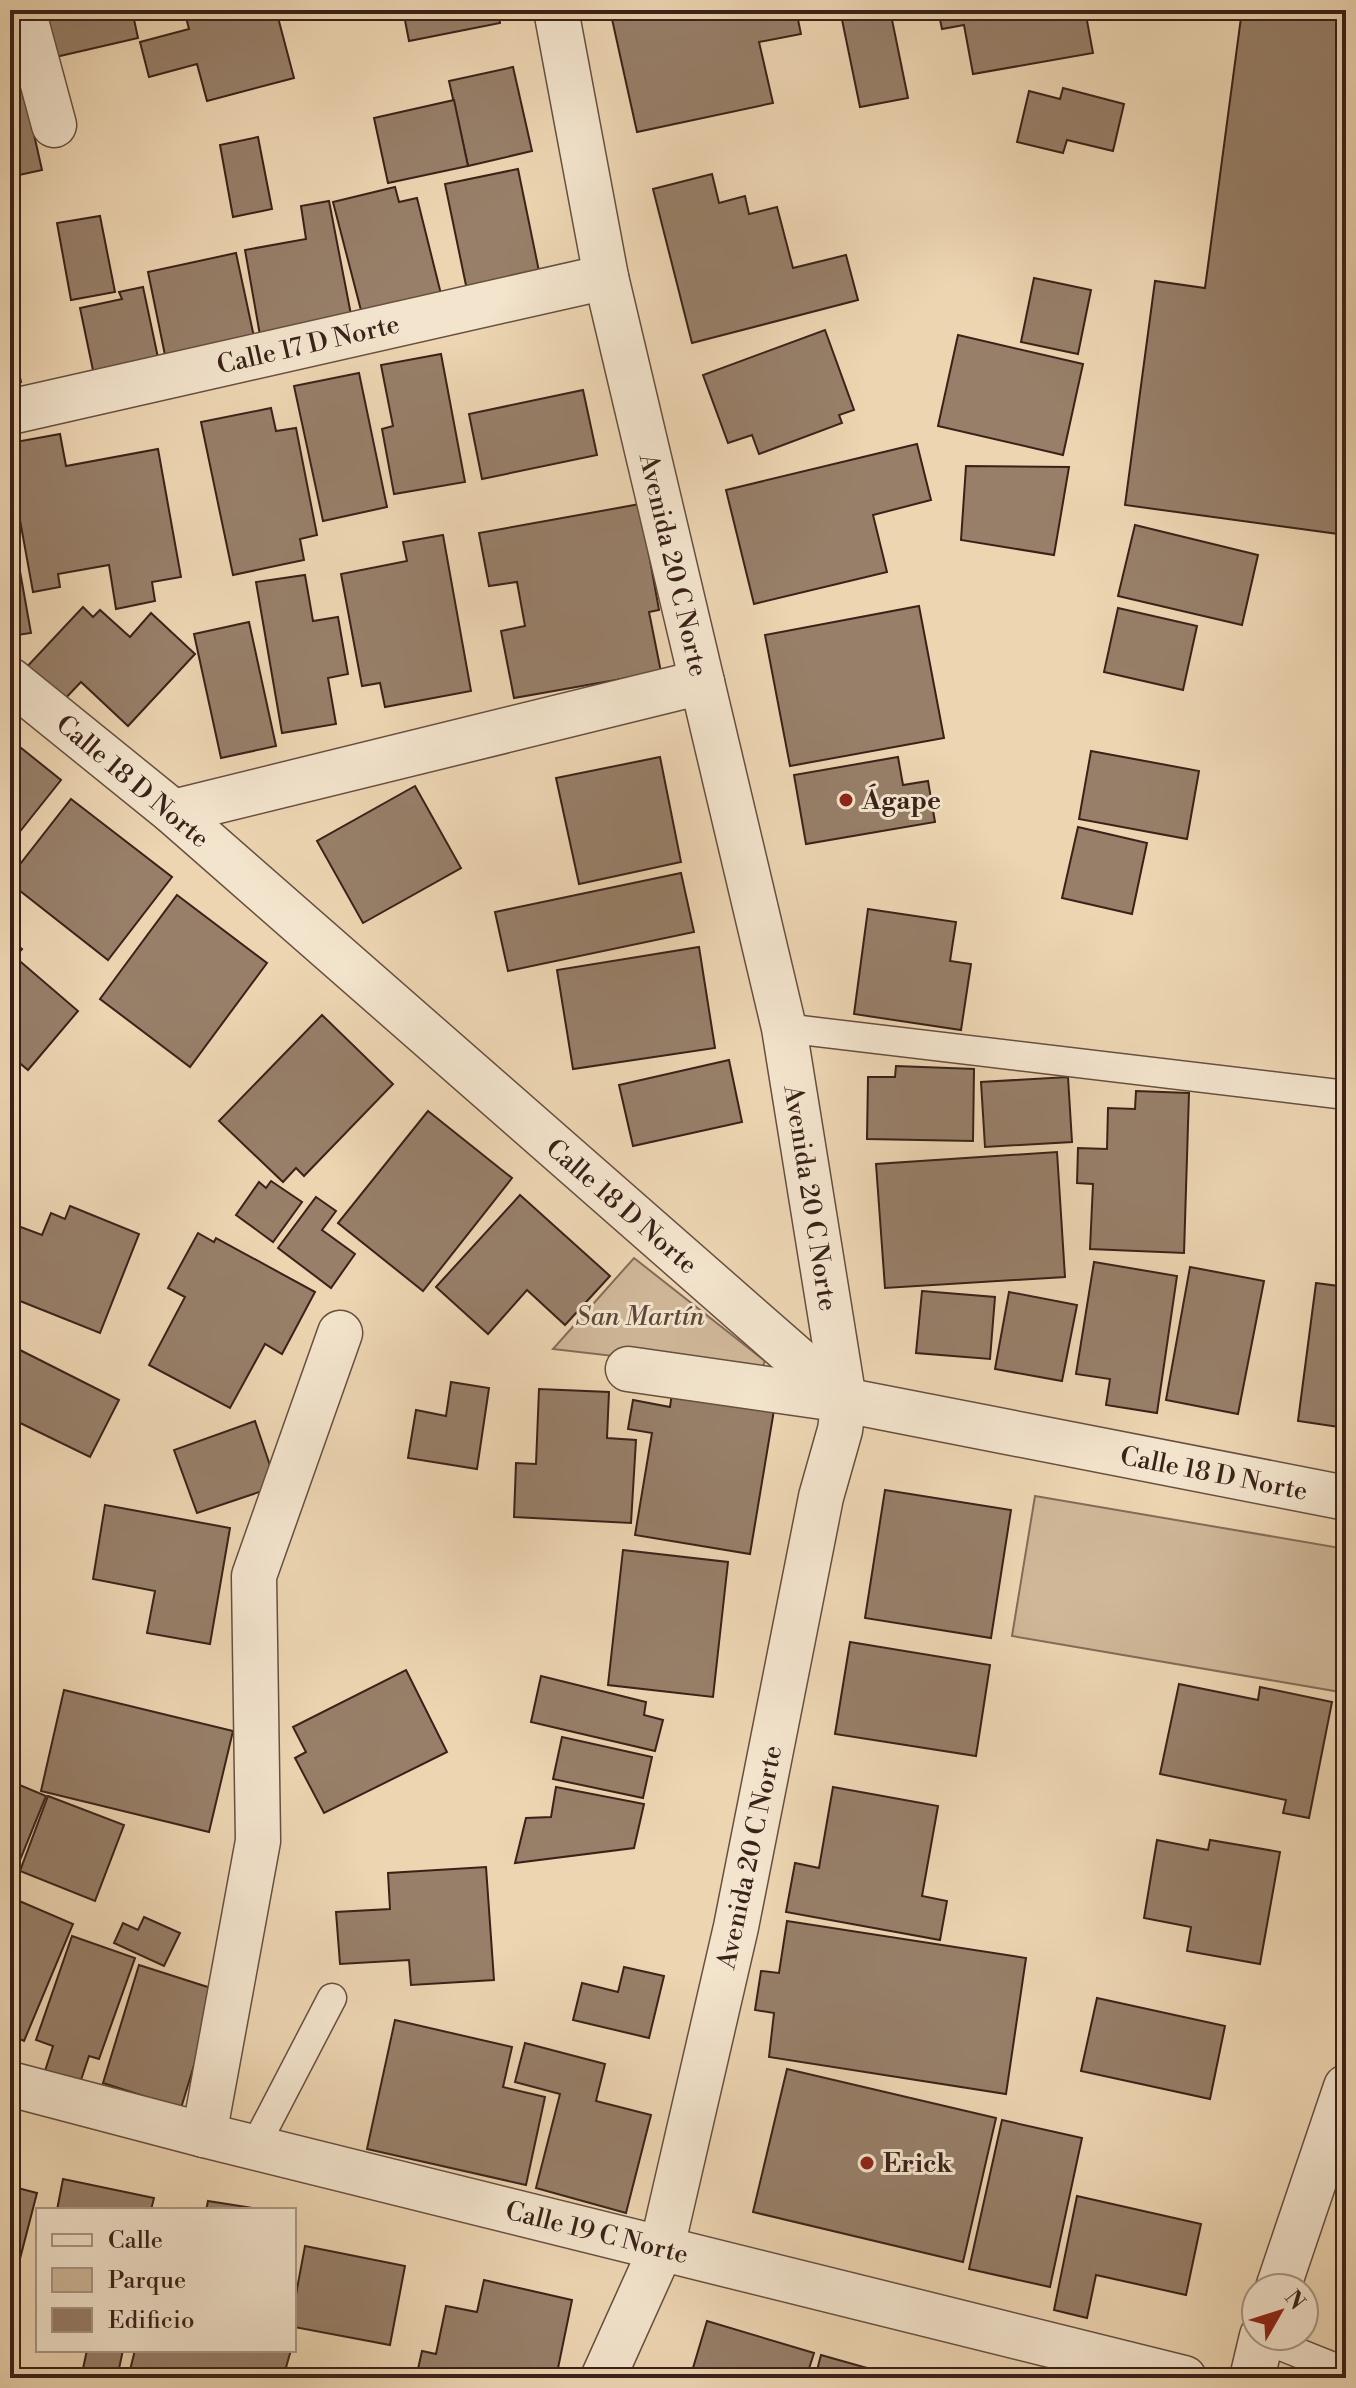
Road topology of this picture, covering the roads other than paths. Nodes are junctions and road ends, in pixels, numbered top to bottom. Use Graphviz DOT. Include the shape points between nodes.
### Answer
graph roads {
  1 [pos="23,10"];
  2 [pos="556,10"];
  3 [pos="54,125"];
  4 [pos="606,277"];
  5 [pos="10,412"];
  6 [pos="10,680"];
  7 [pos="702,682"];
  8 [pos="173,812"];
  9 [pos="784,1028"];
  10 [pos="1346,1095"];
  11 [pos="340,1333"];
  12 [pos="628,1369"];
  13 [pos="844,1400"];
  14 [pos="1346,1498"];
  15 [pos="332,1998"];
  16 [pos="10,2084"];
  17 [pos="1346,2087"];
  18 [pos="204,2135"];
  19 [pos="254,2148"];
  20 [pos="662,2247"];
  21 [pos="1283,2272"];
  22 [pos="1262,2352"];
  23 [pos="1346,2372"];
  24 [pos="603,2378"];
  25 [pos="1184,2378"];
  1 -- 3 [label="street"];
  2 -- 4 [label="street, Avenida 20 C Norte"];
  4 -- 5 [label="street, Calle 17 D Norte"];
  4 -- 7 [label="street, Avenida 20 C Norte"];
  6 -- 8 [label="street, Calle 18 D Norte"];
  7 -- 8 [label="street"];
  7 -- 9 [label="street, Avenida 20 C Norte"];
  8 -- 13 [label="street, Calle 18 D Norte"];
  9 -- 10 [label="lane"];
  9 -- 13 [label="street, Avenida 20 C Norte"];
  11 -- 18 [label="street" via="254,1576 258,1841"];
  12 -- 13 [label="street"];
  13 -- 14 [label="street, Calle 18 D Norte"];
  13 -- 20 [label="street, Avenida 20 C Norte" via="736,1927"];
  15 -- 19 [label="lane"];
  16 -- 18 [label="street, Calle 19 C Norte"];
  17 -- 21 [label="street"];
  18 -- 19 [label="street, Calle 19 C Norte"];
  19 -- 20 [label="street, Calle 19 C Norte"];
  20 -- 24 [label="street, Avenida 20 C Norte"];
  20 -- 25 [label="street, Calle 19 C Norte"];
  22 -- 23 [label="lane"];
}
